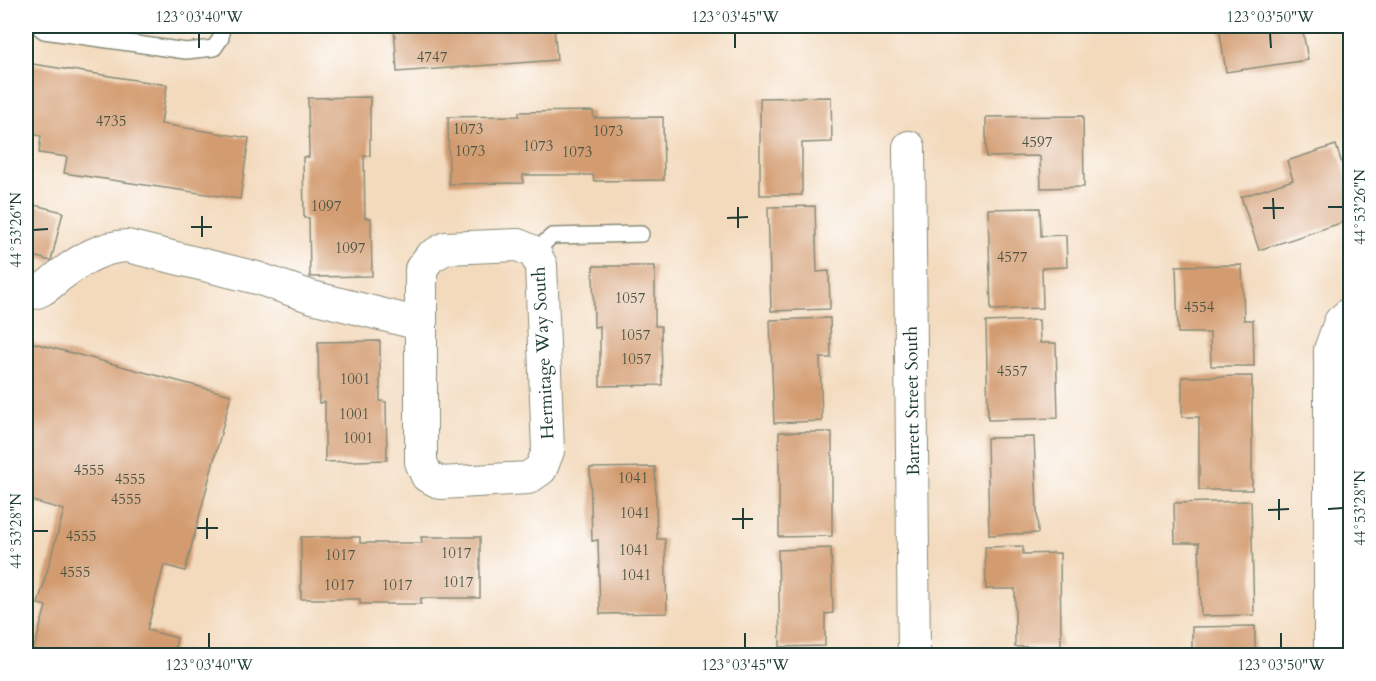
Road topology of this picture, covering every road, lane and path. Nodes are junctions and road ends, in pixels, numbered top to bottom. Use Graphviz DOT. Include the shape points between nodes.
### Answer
graph roads {
  1 [pos="38,26"];
  2 [pos="221,26"];
  3 [pos="909,147"];
  4 [pos="641,234"];
  5 [pos="534,252"];
  6 [pos="26,294"];
  7 [pos="1350,313"];
  8 [pos="420,324"];
  9 [pos="914,656"];
  10 [pos="1330,656"];
  1 -- 2 [label="lane" via="44,31 186,51 214,48 221,38"];
  3 -- 9 [label="street, Barrett Street South"];
  4 -- 5 [label="lane" via="552,236"];
  5 -- 8 [label="street, Hermitage Way South" via="518,245 446,248 430,257 421,269"];
  5 -- 8 [label="street, Hermitage Way South" via="541,265 548,451 541,469 528,478 441,483 427,476 421,462"];
  6 -- 8 [label="street" via="41,291 87,257 113,246 127,246"];
  7 -- 10 [label="street" via="1340,322 1330,350"];
}
